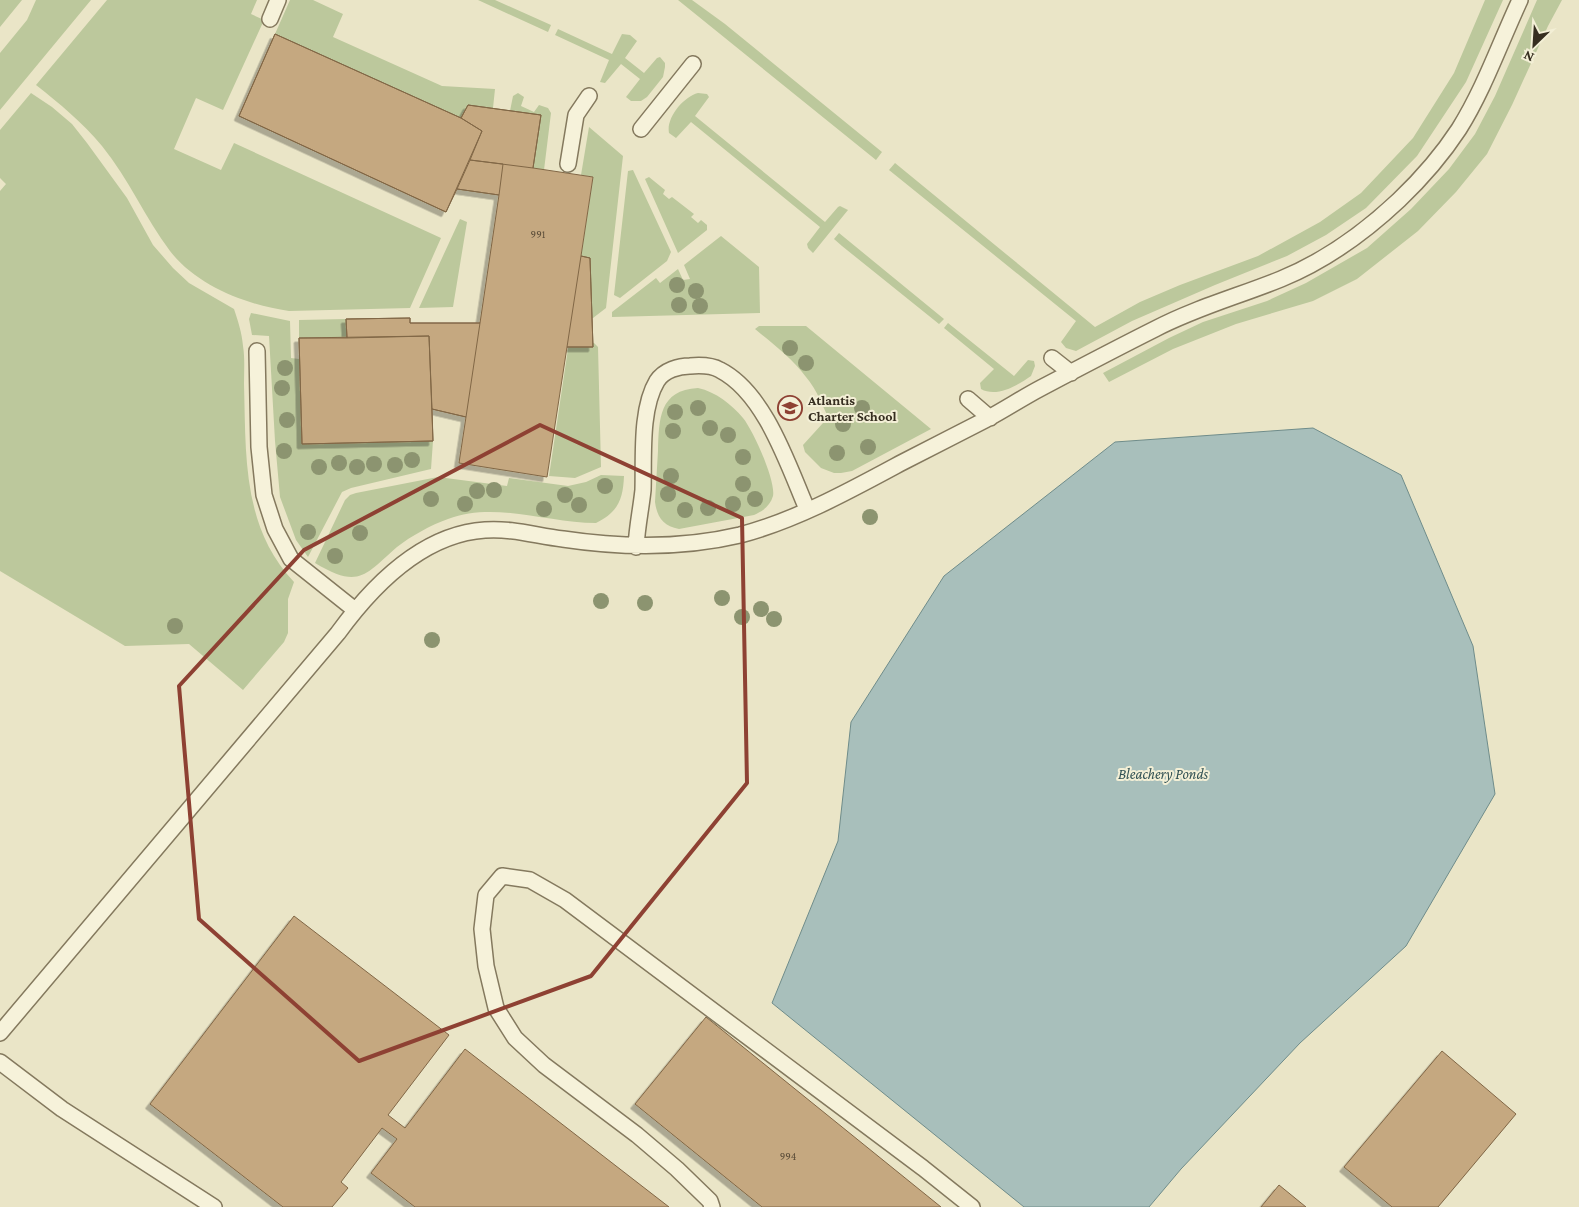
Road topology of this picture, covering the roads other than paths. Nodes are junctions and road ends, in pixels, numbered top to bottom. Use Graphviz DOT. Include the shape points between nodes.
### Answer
graph roads {
  1 [pos="278,0"];
  2 [pos="1520,0"];
  3 [pos="270,19"];
  4 [pos="693,64"];
  5 [pos="589,96"];
  6 [pos="641,129"];
  7 [pos="568,164"];
  8 [pos="257,351"];
  9 [pos="1052,358"];
  10 [pos="1071,373"];
  11 [pos="968,399"];
  12 [pos="990,418"];
  13 [pos="807,509"];
  14 [pos="636,547"];
  15 [pos="355,610"];
  16 [pos="0,1033"];
  17 [pos="0,1062"];
  18 [pos="214,1207"];
  19 [pos="712,1207"];
  20 [pos="972,1207"];
  1 -- 3 [label="lane"];
  2 -- 10 [label="lane" via="1460,127 1442,153 1392,206 1323,258 1284,278 1159,326"];
  4 -- 6 [label="lane"];
  5 -- 7 [label="lane" via="576,115"];
  8 -- 15 [label="lane" via="259,447 264,495 275,528 291,559"];
  9 -- 10 [label="lane"];
  10 -- 12 [label="lane"];
  11 -- 12 [label="lane"];
  12 -- 13 [label="lane"];
  13 -- 14 [label="lane" via="742,534 704,542"];
  13 -- 14 [label="lane" via="758,404 736,380 719,369 704,365 680,366 669,370 658,380 649,402"];
  14 -- 15 [label="lane" via="509,530 461,534 415,555"];
  15 -- 16 [label="lane"];
  17 -- 18 [label="lane" via="62,1109"];
  19 -- 20 [label="lane" via="710,1201 637,1135 515,1038 496,1008 486,966 482,929 486,895 502,876 530,880 565,900"];
}
